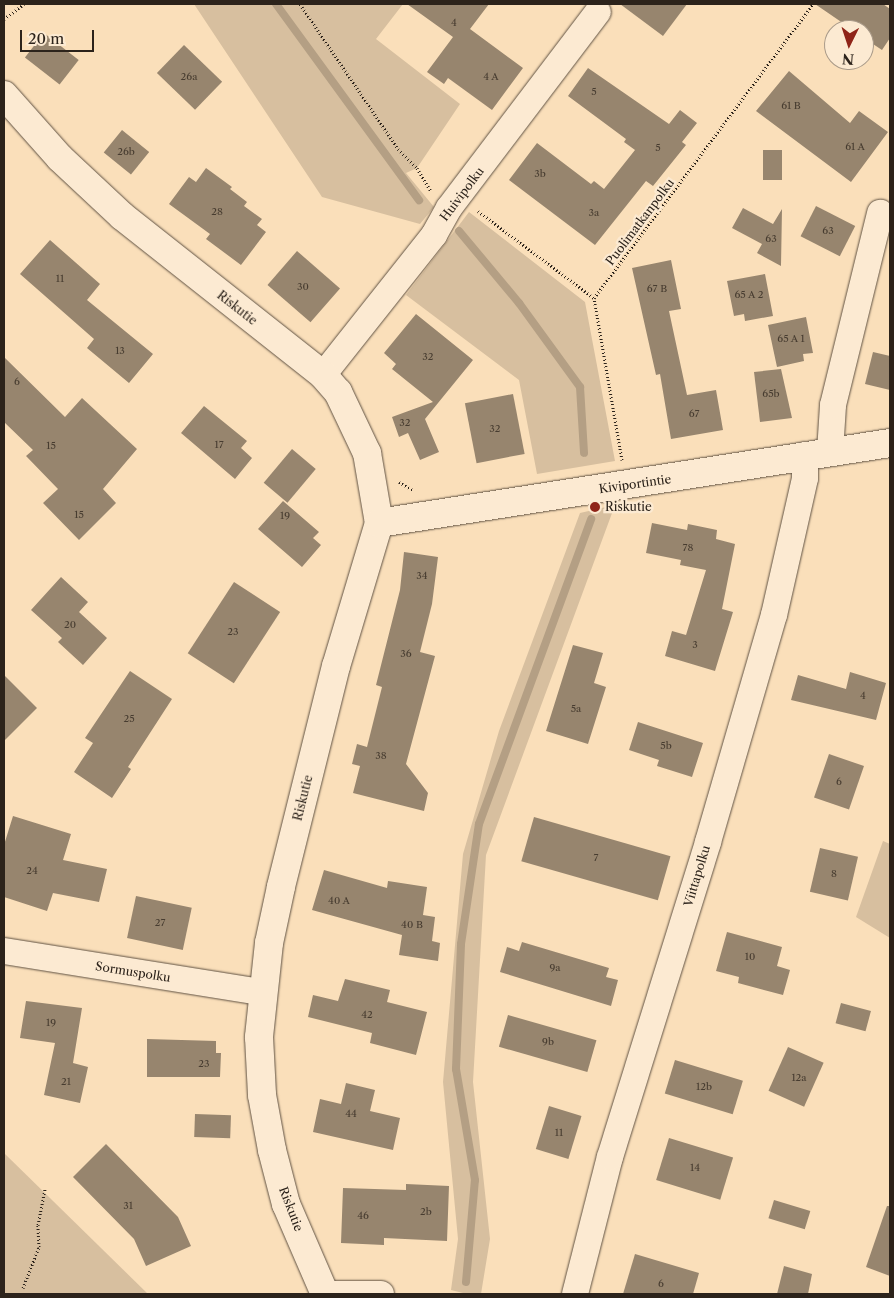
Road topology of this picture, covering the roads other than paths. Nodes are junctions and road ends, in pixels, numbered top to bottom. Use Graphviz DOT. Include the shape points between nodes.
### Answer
graph roads {
  1 [pos="598,12"];
  2 [pos="4,95"];
  3 [pos="880,213"];
  4 [pos="323,375"];
  5 [pos="890,443"];
  6 [pos="818,453"];
  7 [pos="379,523"];
  8 [pos="4,951"];
  9 [pos="261,992"];
  10 [pos="325,1294"];
  11 [pos="332,1294"];
  12 [pos="381,1294"];
  13 [pos="575,1294"];
  1 -- 4 [label="street, Huivipolku" via="454,202 434,235"];
  2 -- 4 [label="street, Riskutie" via="60,158 122,216"];
  3 -- 6 [label="street, Viittapolku" via="834,404"];
  4 -- 7 [label="street, Riskutie" via="338,392 367,453"];
  5 -- 6 [label="street, Kiviportintie"];
  6 -- 7 [label="street, Kiviportintie" via="753,467"];
  6 -- 13 [label="street, Viittapolku" via="805,478 774,615 708,842 610,1157"];
  7 -- 9 [label="street, Riskutie" via="334,676 273,924"];
  8 -- 9 [label="street, Sormuspolku"];
  9 -- 10 [label="street, Riskutie" via="262,1095 272,1150 286,1204"];
  11 -- 12 [label="street"];
}
